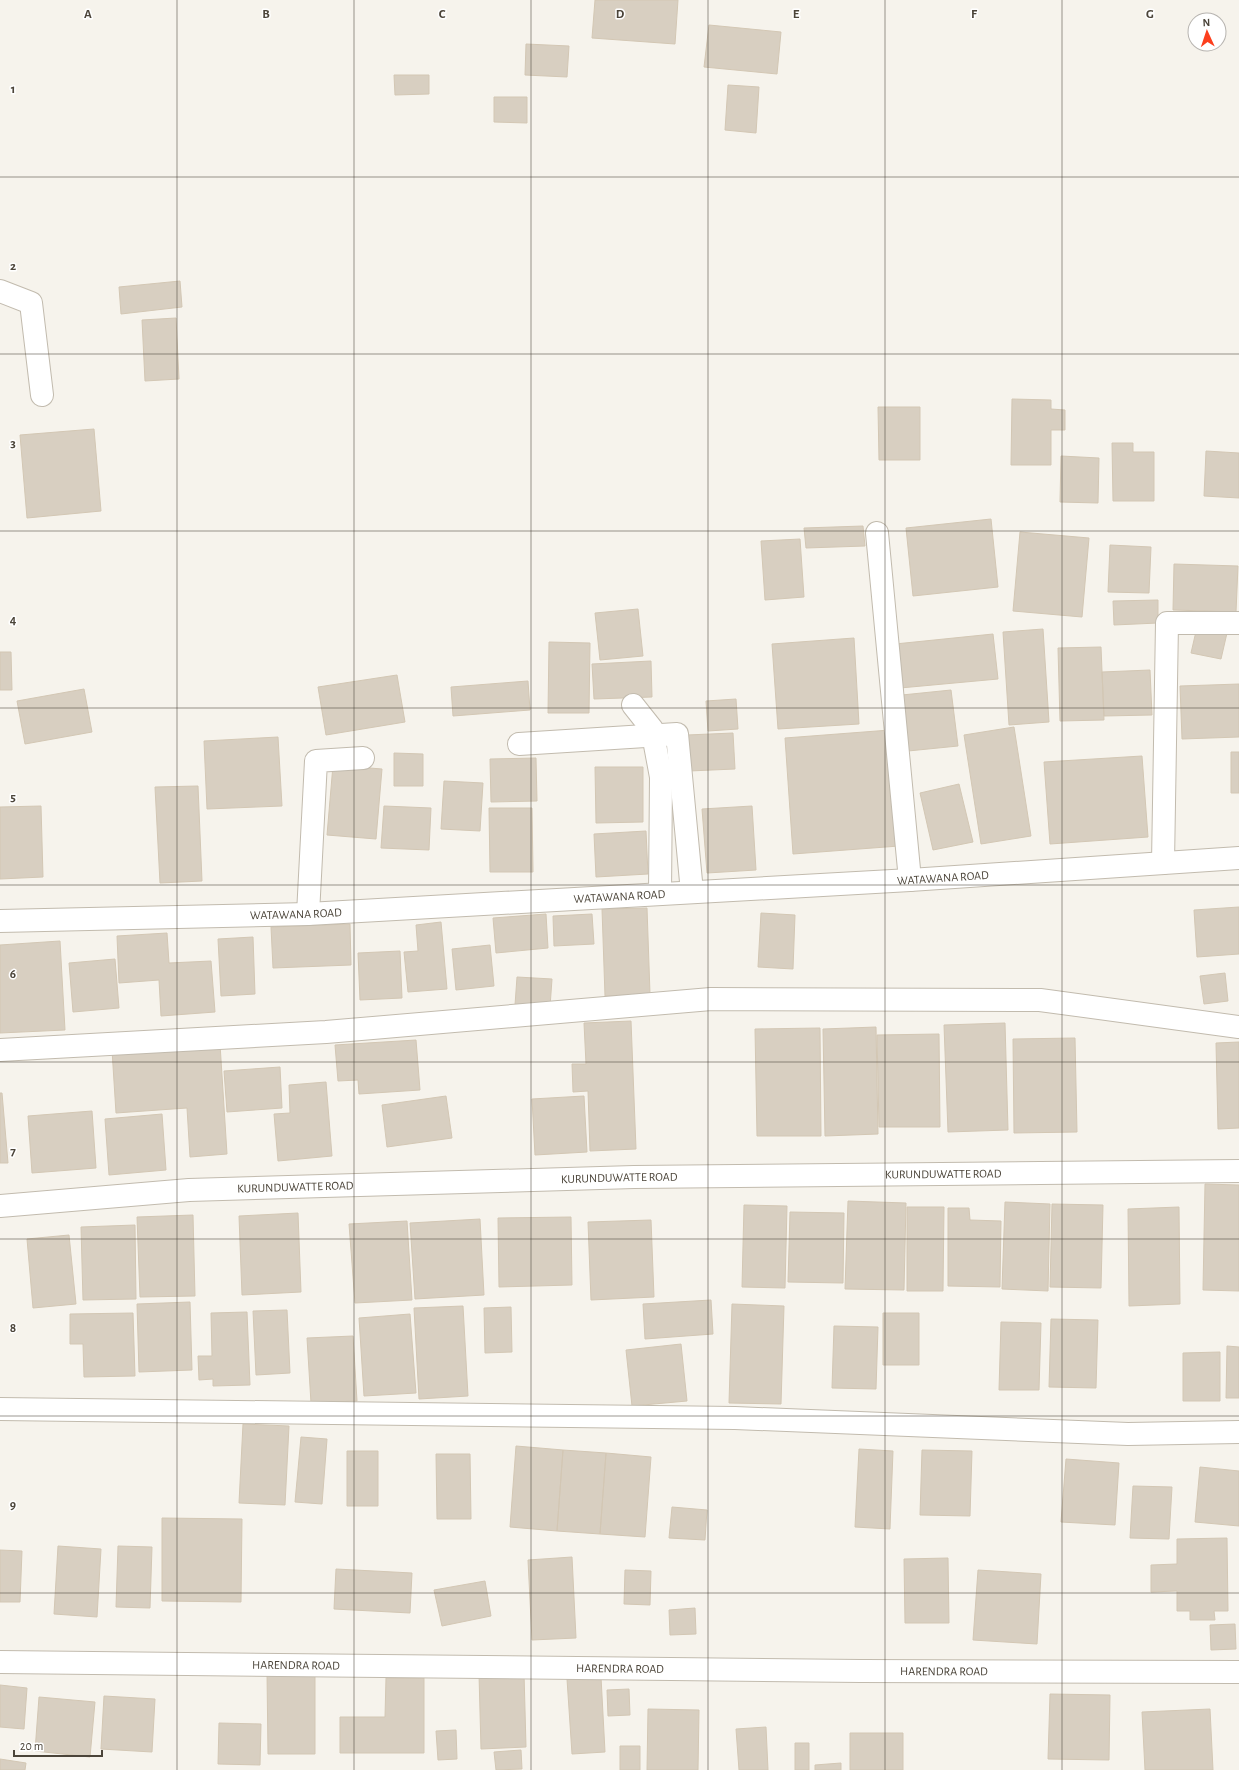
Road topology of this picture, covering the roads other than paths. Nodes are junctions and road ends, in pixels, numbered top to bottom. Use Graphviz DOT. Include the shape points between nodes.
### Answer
graph roads {
  1 [pos="0,291"];
  2 [pos="42,395"];
  3 [pos="877,533"];
  4 [pos="1239,623"];
  5 [pos="633,705"];
  6 [pos="654,735"];
  7 [pos="519,744"];
  8 [pos="363,758"];
  9 [pos="1239,858"];
  10 [pos="1163,863"];
  11 [pos="910,880"];
  12 [pos="692,892"];
  13 [pos="660,894"];
  14 [pos="308,914"];
  15 [pos="0,921"];
  16 [pos="1239,1027"];
  17 [pos="0,1050"];
  18 [pos="1239,1171"];
  19 [pos="0,1206"];
  20 [pos="0,1409"];
  21 [pos="1239,1432"];
  22 [pos="0,1662"];
  23 [pos="1239,1672"];
  1 -- 2 [label="street" via="31,303"];
  3 -- 11 [label="street"];
  4 -- 10 [label="street" via="1167,623"];
  5 -- 6 [label="street" via="652,728"];
  6 -- 7 [label="street"];
  6 -- 12 [label="street" via="678,734"];
  6 -- 13 [label="street" via="661,777"];
  8 -- 14 [label="street" via="316,761"];
  9 -- 10 [label="street, WATAWANA ROAD"];
  10 -- 11 [label="street, WATAWANA ROAD"];
  11 -- 12 [label="street, WATAWANA ROAD"];
  12 -- 13 [label="street, WATAWANA ROAD"];
  13 -- 14 [label="street, WATAWANA ROAD"];
  14 -- 15 [label="street, WATAWANA ROAD"];
  16 -- 17 [label="street" via="1040,1000 711,999 326,1032"];
  18 -- 19 [label="street, KURUNDUWATTE ROAD" via="626,1177 189,1190"];
  20 -- 21 [label="street" via="735,1418 1128,1434"];
  22 -- 23 [label="street, HARENDRA ROAD" via="861,1671"];
}
